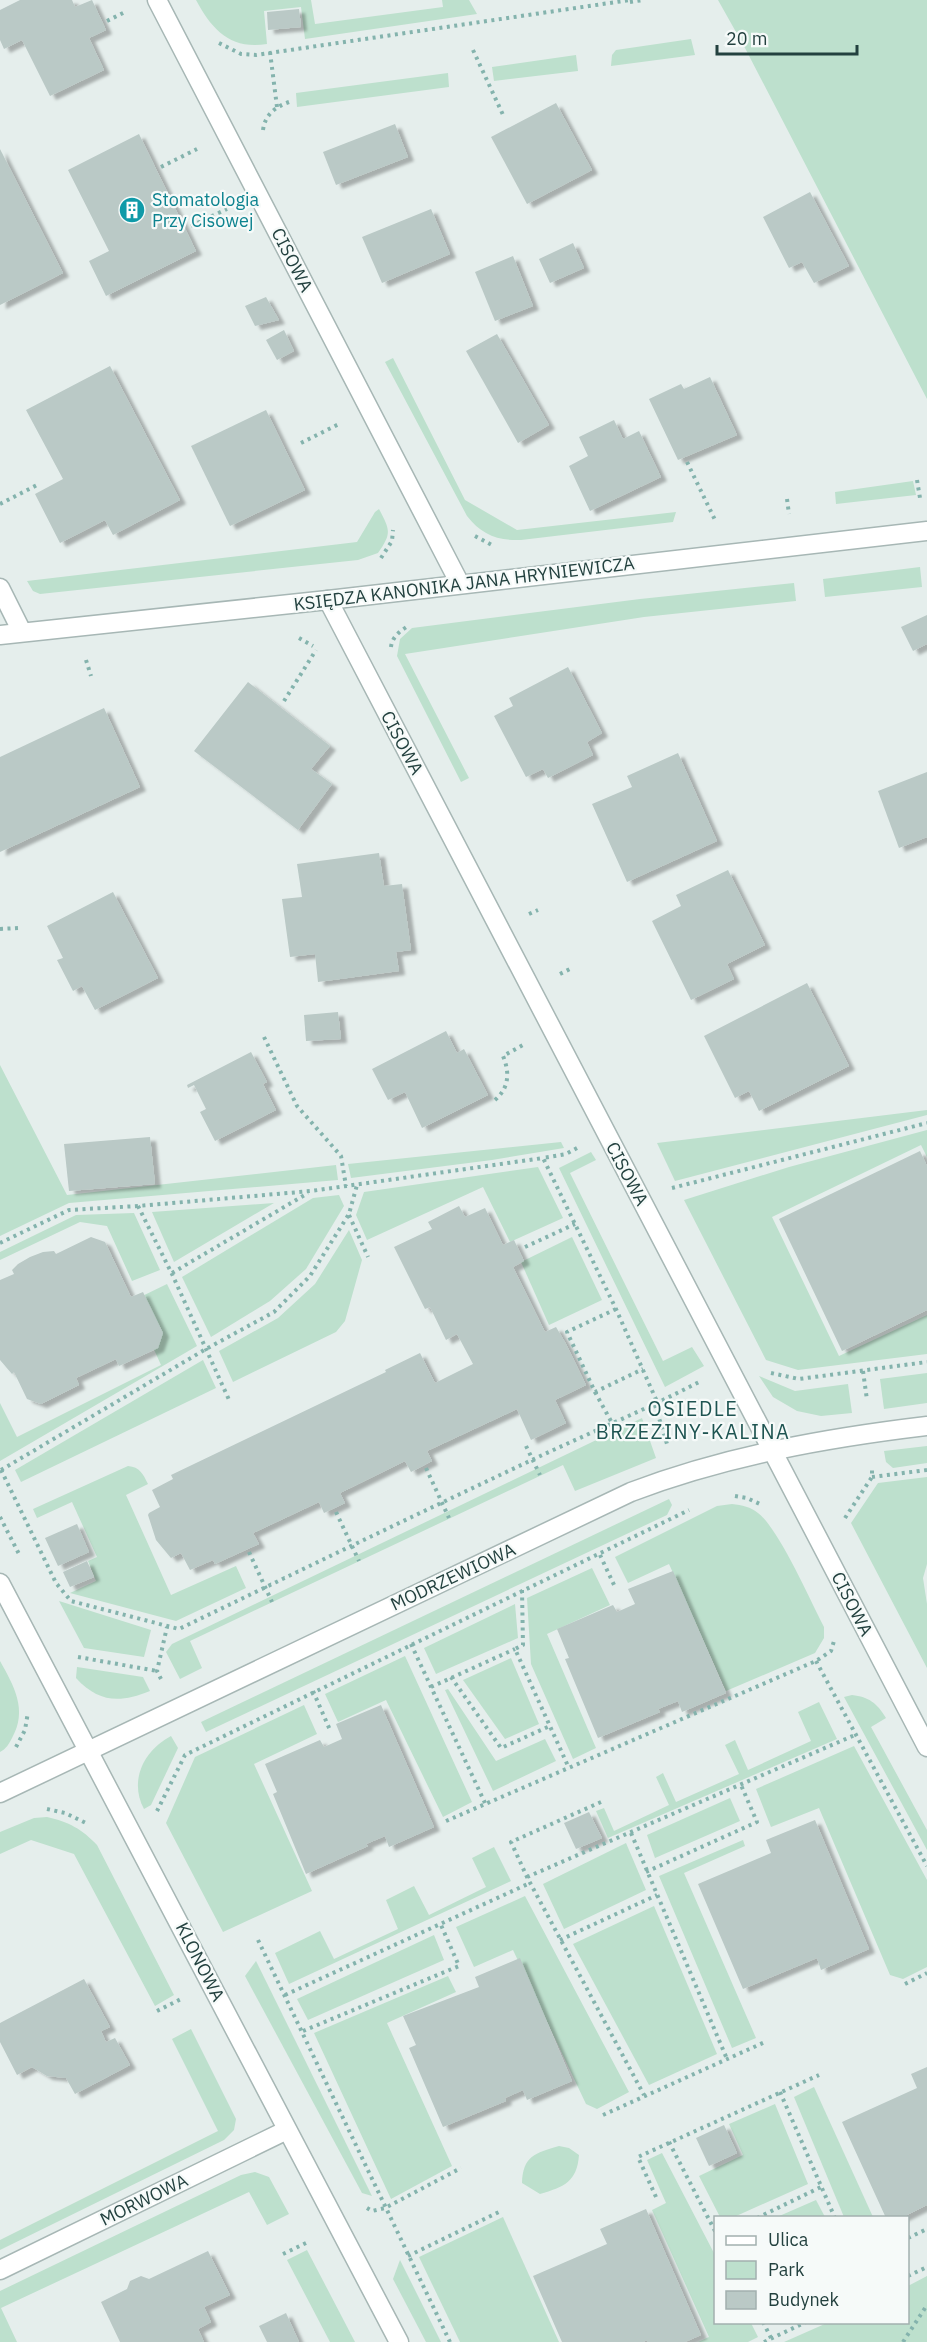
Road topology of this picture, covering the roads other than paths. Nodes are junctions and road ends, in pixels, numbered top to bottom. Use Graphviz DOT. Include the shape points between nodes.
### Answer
graph roads {
  1 [pos="157,0"];
  2 [pos="927,531"];
  3 [pos="460,584"];
  4 [pos="0,588"];
  5 [pos="328,600"];
  6 [pos="22,632"];
  7 [pos="0,635"];
  8 [pos="927,1426"];
  9 [pos="772,1449"];
  10 [pos="0,1582"];
  11 [pos="927,1747"];
  12 [pos="89,1751"];
  13 [pos="0,1793"];
  14 [pos="287,2130"];
  15 [pos="0,2270"];
  16 [pos="399,2342"];
  1 -- 3 [label="street, CISOWA"];
  2 -- 3 [label="street, KSIĘDZA KANONIKA JANA HRYNIEWICZA"];
  3 -- 5 [label="street, KSIĘDZA KANONIKA JANA HRYNIEWICZA"];
  4 -- 6 [label="street"];
  5 -- 6 [label="street, KSIĘDZA KANONIKA JANA HRYNIEWICZA"];
  5 -- 9 [label="street, CISOWA"];
  6 -- 7 [label="street, KSIĘDZA KANONIKA JANA HRYNIEWICZA"];
  8 -- 9 [label="street, MODRZEWIOWA"];
  9 -- 11 [label="street, CISOWA"];
  9 -- 12 [label="street, MODRZEWIOWA" via="631,1492"];
  10 -- 12 [label="street, KLONOWA"];
  12 -- 13 [label="street, MODRZEWIOWA"];
  12 -- 14 [label="street, KLONOWA"];
  14 -- 15 [label="street, MORWOWA"];
  14 -- 16 [label="street, KLONOWA"];
}
